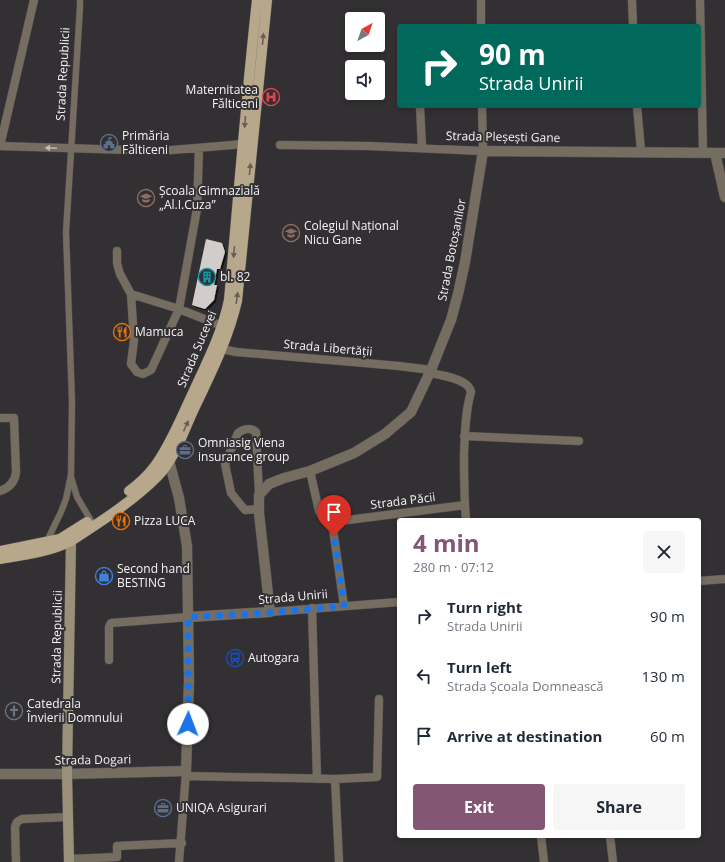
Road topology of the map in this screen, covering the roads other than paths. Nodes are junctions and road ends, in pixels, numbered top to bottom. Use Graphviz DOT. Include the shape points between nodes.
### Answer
graph roads {
  1 [pos="34,0"];
  2 [pos="80,0"];
  3 [pos="256,0"];
  4 [pos="267,0"];
  5 [pos="481,0"];
  6 [pos="632,0"];
  7 [pos="700,0"];
  8 [pos="482,24"];
  9 [pos="633,24"];
  10 [pos="700,24"];
  11 [pos="701,51"];
  12 [pos="247,94"];
  13 [pos="258,96"];
  14 [pos="420,108"];
  15 [pos="482,108"];
  16 [pos="637,108"];
  17 [pos="244,144"];
  18 [pos="280,145"];
  19 [pos="0,146"];
  20 [pos="199,148"];
  21 [pos="422,148"];
  22 [pos="72,149"];
  23 [pos="482,151"];
  24 [pos="640,152"];
  25 [pos="703,152"];
  26 [pos="720,153"];
  27 [pos="725,197"];
  28 [pos="117,251"];
  29 [pos="131,294"];
  30 [pos="179,309"];
  31 [pos="222,326"];
  32 [pos="222,349"];
  33 [pos="431,372"];
  34 [pos="0,418"];
  35 [pos="464,436"];
  36 [pos="579,441"];
  37 [pos="166,457"];
  38 [pos="310,471"];
  39 [pos="71,475"];
  40 [pos="0,491"];
  41 [pos="259,495"];
  42 [pos="465,505"];
  43 [pos="259,509"];
  44 [pos="466,518"];
  45 [pos="332,522"];
  46 [pos="92,523"];
  47 [pos="71,537"];
  48 [pos="46,547"];
  49 [pos="0,551"];
  50 [pos="0,559"];
  51 [pos="725,579"];
  52 [pos="701,581"];
  53 [pos="397,602"];
  54 [pos="344,606"];
  55 [pos="312,608"];
  56 [pos="270,612"];
  57 [pos="188,617"];
  58 [pos="109,660"];
  59 [pos="379,699"];
  60 [pos="186,773"];
  61 [pos="0,774"];
  62 [pos="68,774"];
  63 [pos="317,779"];
  64 [pos="335,779"];
  65 [pos="68,817"];
  66 [pos="541,838"];
  67 [pos="610,838"];
  68 [pos="182,843"];
  69 [pos="69,861"];
  70 [pos="16,862"];
  71 [pos="180,862"];
  72 [pos="339,862"];
  73 [pos="544,862"];
  74 [pos="613,862"];
  1 -- 19 [label="street"];
  2 -- 22 [label="street, Strada Republicii"];
  3 -- 12 [label="main road, Strada Sucevei"];
  13 -- 4 [label="main road, Strada Sucevei, one-way"];
  5 -- 8 [label="street"];
  6 -- 9 [label="street"];
  7 -- 10 [label="street"];
  11 -- 25 [label="street"];
  12 -- 13 [label="main road"];
  12 -- 17 [label="main road, Strada Sucevei, one-way"];
  32 -- 13 [label="main road, Strada Sucevei, one-way" via="237,301"];
  14 -- 21 [label="street"];
  15 -- 23 [label="street"];
  16 -- 24 [label="street"];
  17 -- 20 [label="street"];
  17 -- 31 [label="main road, Strada Sucevei, one-way" via="229,300"];
  18 -- 21 [label="street, Strada Pleșești Gane"];
  22 -- 19 [label="street, one-way"];
  20 -- 22 [label="street" via="160,151"];
  20 -- 30 [label="street" via="197,209"];
  21 -- 23 [label="street, Strada Pleșești Gane"];
  22 -- 39 [label="street, Strada Republicii" via="66,232 72,402"];
  23 -- 24 [label="street, Strada Pleșești Gane"];
  23 -- 33 [label="street, Strada Botoșanilor" via="458,294"];
  24 -- 25 [label="street, Strada Pleșești Gane"];
  25 -- 26 [label="street, Strada Pleșești Gane"];
  26 -- 27 [label="street"];
  28 -- 29 [label="street" via="120,274"];
  29 -- 30 [label="street"];
  29 -- 30 [label="street" via="134,340 132,364 140,373 151,370"];
  30 -- 31 [label="street"];
  31 -- 37 [label="main road, Strada Sucevei"];
  32 -- 33 [label="street, Strada Libertății" via="399,366"];
  37 -- 32 [label="main road, Strada Sucevei, one-way"];
  33 -- 35 [label="street" via="468,384 471,392"];
  33 -- 38 [label="street, Strada Botoșanilor" via="411,412 398,424 354,453"];
  34 -- 40 [label="street" via="14,418 16,478 11,485"];
  35 -- 36 [label="street"];
  35 -- 42 [label="street"];
  37 -- 46 [label="main road" via="157,477 140,492"];
  37 -- 57 [label="street" via="180,498 187,546"];
  38 -- 41 [label="street, Strada Botoșanilor" via="269,484"];
  38 -- 45 [label="street" via="319,511 324,519"];
  39 -- 46 [label="street" via="77,497"];
  39 -- 48 [label="street" via="64,506"];
  41 -- 43 [label="street"];
  41 -- 43 [label="street" via="256,432 251,429 242,430 238,433 225,464 231,493 245,510"];
  42 -- 44 [label="street"];
  42 -- 45 [label="street, Strada Păcii"];
  43 -- 56 [label="street"];
  45 -- 54 [label="street"];
  46 -- 47 [label="main road"];
  47 -- 48 [label="main road" via="61,546"];
  47 -- 62 [label="main road, Strada Republicii"];
  48 -- 49 [label="main road"];
  48 -- 50 [label="main road"];
  51 -- 52 [label="street"];
  53 -- 54 [label="street, Strada Unirii"];
  54 -- 55 [label="street, Strada Unirii"];
  55 -- 56 [label="street, Strada Unirii"];
  55 -- 63 [label="street"];
  56 -- 57 [label="street, Strada Unirii"];
  57 -- 58 [label="street" via="112,623 109,627"];
  57 -- 60 [label="street"];
  59 -- 64 [label="street" via="377,777"];
  60 -- 62 [label="street, Strada Dogari"];
  60 -- 63 [label="street"];
  60 -- 68 [label="street"];
  61 -- 62 [label="street, Strada Dogari"];
  62 -- 65 [label="main road, Strada Republicii"];
  63 -- 64 [label="street"];
  64 -- 72 [label="street"];
  65 -- 69 [label="main road, Strada Republicii"];
  65 -- 70 [label="street" via="22,819 17,822"];
  66 -- 73 [label="street"];
  67 -- 74 [label="street"];
  68 -- 69 [label="street" via="116,846 117,857"];
  68 -- 71 [label="street"];
}
